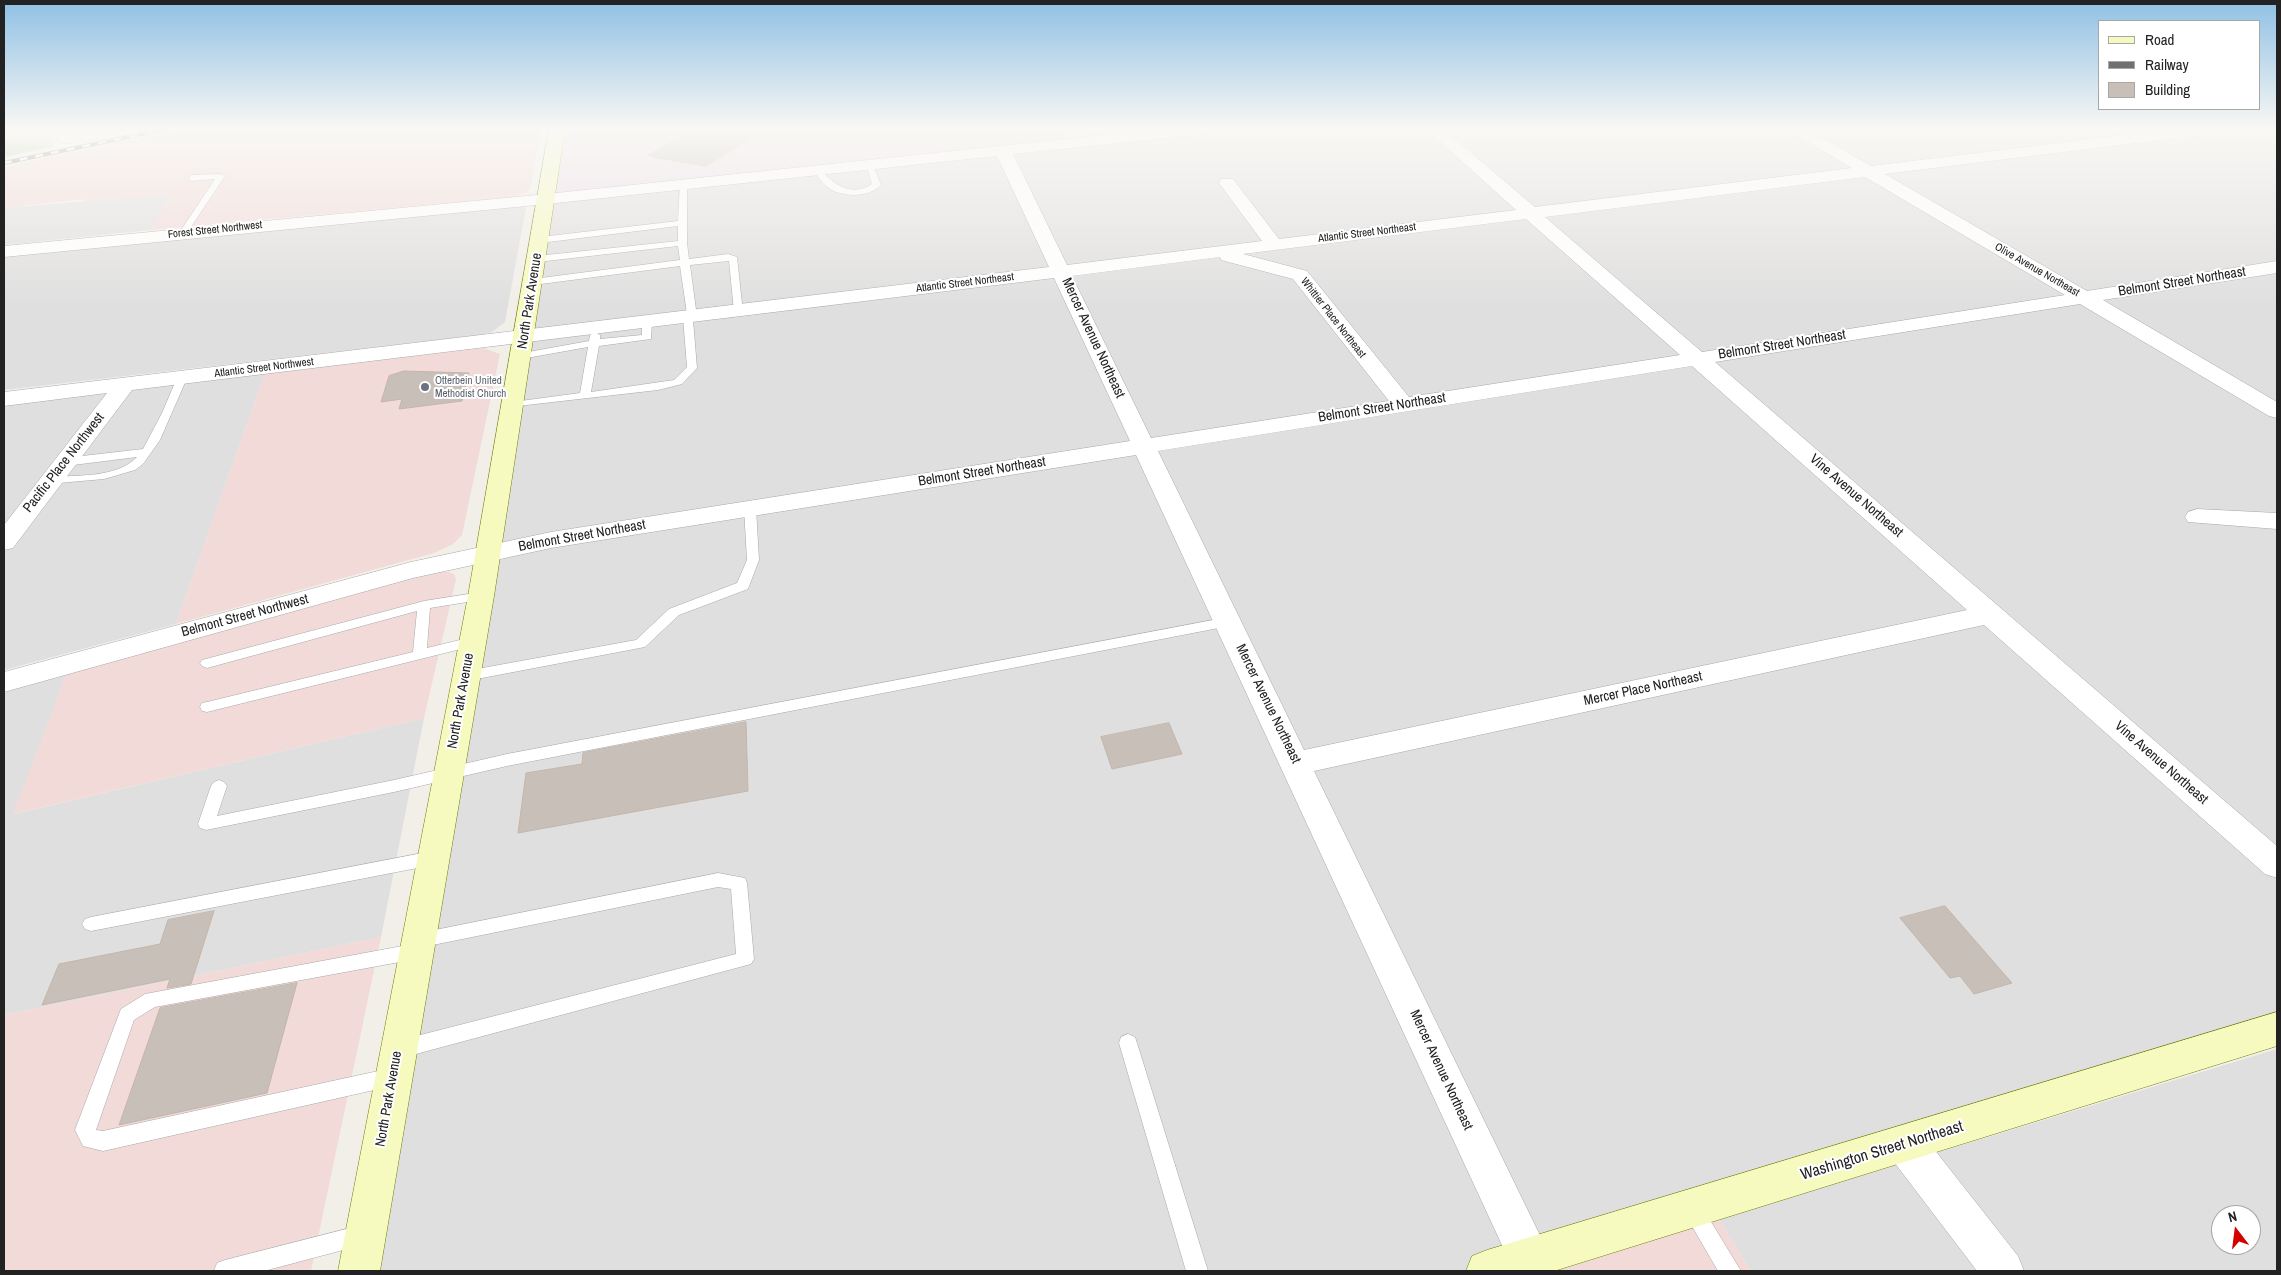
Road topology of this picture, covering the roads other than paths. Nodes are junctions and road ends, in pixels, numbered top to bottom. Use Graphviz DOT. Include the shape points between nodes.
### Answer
graph roads {
  1 [pos="214,188"];
  2 [pos="548,188"];
  3 [pos="649,188"];
  4 [pos="683,188"];
  5 [pos="837,188"];
  6 [pos="871,188"];
  7 [pos="1021,188"];
  8 [pos="1231,188"];
  9 [pos="1502,188"];
  10 [pos="1727,188"];
  11 [pos="1898,188"];
  12 [pos="547,199"];
  13 [pos="1530,213"];
  14 [pos="682,223"];
  15 [pos="184,233"];
  16 [pos="540,240"];
  17 [pos="682,243"];
  18 [pos="1274,245"];
  19 [pos="4,251"];
  20 [pos="1215,252"];
  21 [pos="537,260"];
  22 [pos="686,263"];
  23 [pos="2277,267"];
  24 [pos="1061,271"];
  25 [pos="533,282"];
  26 [pos="2083,298"];
  27 [pos="739,311"];
  28 [pos="690,317"];
  29 [pos="595,336"];
  30 [pos="523,347"];
  31 [pos="1698,358"];
  32 [pos="182,378"];
  33 [pos="125,385"];
  34 [pos="585,396"];
  35 [pos="4,399"];
  36 [pos="513,405"];
  37 [pos="1404,405"];
  38 [pos="2277,411"];
  39 [pos="1144,446"];
  40 [pos="145,452"];
  41 [pos="65,462"];
  42 [pos="51,481"];
  43 [pos="750,508"];
  44 [pos="2197,517"];
  45 [pos="2277,521"];
  46 [pos="4,542"];
  47 [pos="488,554"];
  48 [pos="481,596"];
  49 [pos="424,605"];
  50 [pos="1991,614"];
  51 [pos="1229,622"];
  52 [pos="472,642"];
  53 [pos="420,654"];
  54 [pos="207,663"];
  55 [pos="466,676"];
  56 [pos="4,682"];
  57 [pos="207,707"];
  58 [pos="1296,763"];
  59 [pos="448,773"];
  60 [pos="219,786"];
  61 [pos="433,858"];
  62 [pos="2277,865"];
  63 [pos="91,924"];
  64 [pos="417,946"];
  65 [pos="2277,1029"];
  66 [pos="1128,1043"];
  67 [pos="396,1063"];
  68 [pos="1905,1144"];
  69 [pos="1692,1209"];
  70 [pos="365,1234"];
  71 [pos="1530,1258"];
  72 [pos="224,1271"];
  73 [pos="358,1271"];
  74 [pos="1197,1271"];
  75 [pos="1487,1271"];
  76 [pos="1730,1271"];
  77 [pos="2003,1271"];
  1 -- 15 [label="lane"];
  2 -- 12 [label="street, North Park Avenue"];
  3 -- 12 [label="street, Forest Street Northwest"];
  4 -- 14 [label="lane"];
  5 -- 6 [label="lane" via="857,192"];
  7 -- 24 [label="street, Mercer Avenue Northeast"];
  8 -- 18 [label="street"];
  9 -- 13 [label="street, Vine Avenue Northeast"];
  10 -- 13 [label="street, Atlantic Street Northeast"];
  11 -- 26 [label="street, Olive Avenue Northeast"];
  12 -- 15 [label="street, Forest Street Northwest"];
  12 -- 16 [label="street, North Park Avenue"];
  13 -- 18 [label="street, Atlantic Street Northeast"];
  13 -- 31 [label="street, Vine Avenue Northeast"];
  14 -- 16 [label="lane"];
  14 -- 17 [label="lane"];
  15 -- 19 [label="street, Forest Street Northwest"];
  16 -- 21 [label="street, North Park Avenue"];
  17 -- 21 [label="lane"];
  17 -- 22 [label="lane"];
  18 -- 20 [label="street, Atlantic Street Northeast"];
  20 -- 24 [label="street, Atlantic Street Northeast"];
  20 -- 37 [label="street, Whittier Place Northeast" via="1300,275"];
  21 -- 25 [label="street, North Park Avenue"];
  22 -- 25 [label="lane"];
  22 -- 27 [label="lane" via="734,259"];
  22 -- 28 [label="lane"];
  23 -- 26 [label="street, Belmont Street Northeast"];
  24 -- 27 [label="street, Atlantic Street Northeast"];
  24 -- 39 [label="street, Mercer Avenue Northeast"];
  25 -- 30 [label="street, North Park Avenue"];
  26 -- 31 [label="street, Belmont Street Northeast"];
  26 -- 38 [label="street, Olive Avenue Northeast"];
  27 -- 28 [label="street, Atlantic Street Northeast"];
  28 -- 29 [label="street, Atlantic Street Northeast" via="647,322"];
  28 -- 34 [label="lane" via="692,368 686,376 678,382 658,387"];
  29 -- 30 [label="street, Atlantic Street Northeast"];
  29 -- 34 [label="lane"];
  30 -- 32 [label="street, Atlantic Street Northwest"];
  30 -- 36 [label="street, North Park Avenue"];
  31 -- 37 [label="street, Belmont Street Northeast"];
  31 -- 50 [label="street, Vine Avenue Northeast"];
  32 -- 33 [label="street, Atlantic Street Northwest"];
  32 -- 40 [label="lane" via="168,415"];
  33 -- 35 [label="street, Atlantic Street Northwest"];
  33 -- 41 [label="street, Pacific Place Northwest"];
  34 -- 36 [label="lane"];
  36 -- 47 [label="street, North Park Avenue"];
  37 -- 39 [label="street, Belmont Street Northeast"];
  39 -- 43 [label="street, Belmont Street Northeast"];
  39 -- 51 [label="street, Mercer Avenue Northeast"];
  40 -- 41 [label="lane"];
  40 -- 42 [label="lane" via="130,469"];
  41 -- 42 [label="street, Pacific Place Northwest"];
  42 -- 46 [label="street, Pacific Place Northwest"];
  43 -- 47 [label="street, Belmont Street Northeast" via="551,540"];
  43 -- 55 [label="lane" via="753,560 743,586 674,612 640,644"];
  44 -- 45 [label="street"];
  47 -- 48 [label="street, North Park Avenue"];
  47 -- 56 [label="street, Belmont Street Northwest" via="411,570"];
  48 -- 49 [label="lane"];
  48 -- 52 [label="street, North Park Avenue"];
  49 -- 53 [label="lane"];
  49 -- 54 [label="lane"];
  50 -- 58 [label="street, Mercer Place Northeast"];
  50 -- 62 [label="street, Vine Avenue Northeast"];
  51 -- 58 [label="street, Mercer Avenue Northeast"];
  51 -- 59 [label="lane"];
  52 -- 53 [label="lane"];
  52 -- 55 [label="street, North Park Avenue"];
  53 -- 57 [label="lane"];
  55 -- 59 [label="street, North Park Avenue"];
  58 -- 71 [label="street, Mercer Avenue Northeast"];
  59 -- 60 [label="lane" via="206,824"];
  59 -- 61 [label="street, North Park Avenue"];
  61 -- 63 [label="lane"];
  61 -- 64 [label="street, North Park Avenue"];
  64 -- 67 [label="street, North Park Avenue"];
  64 -- 67 [label="lane" via="151,1000 127,1015 85,1130 90,1139 103,1141"];
  64 -- 67 [label="lane" via="718,880 739,883 745,959"];
  65 -- 68 [label="street, Washington Street Northeast"];
  66 -- 74 [label="lane"];
  67 -- 70 [label="street, North Park Avenue"];
  68 -- 69 [label="street, Washington Street Northeast"];
  68 -- 77 [label="street"];
  69 -- 71 [label="street, Washington Street Northeast"];
  69 -- 76 [label="lane"];
  70 -- 72 [label="lane"];
  70 -- 73 [label="street, North Park Avenue"];
  71 -- 75 [label="street, Washington Street Northeast"];
}
